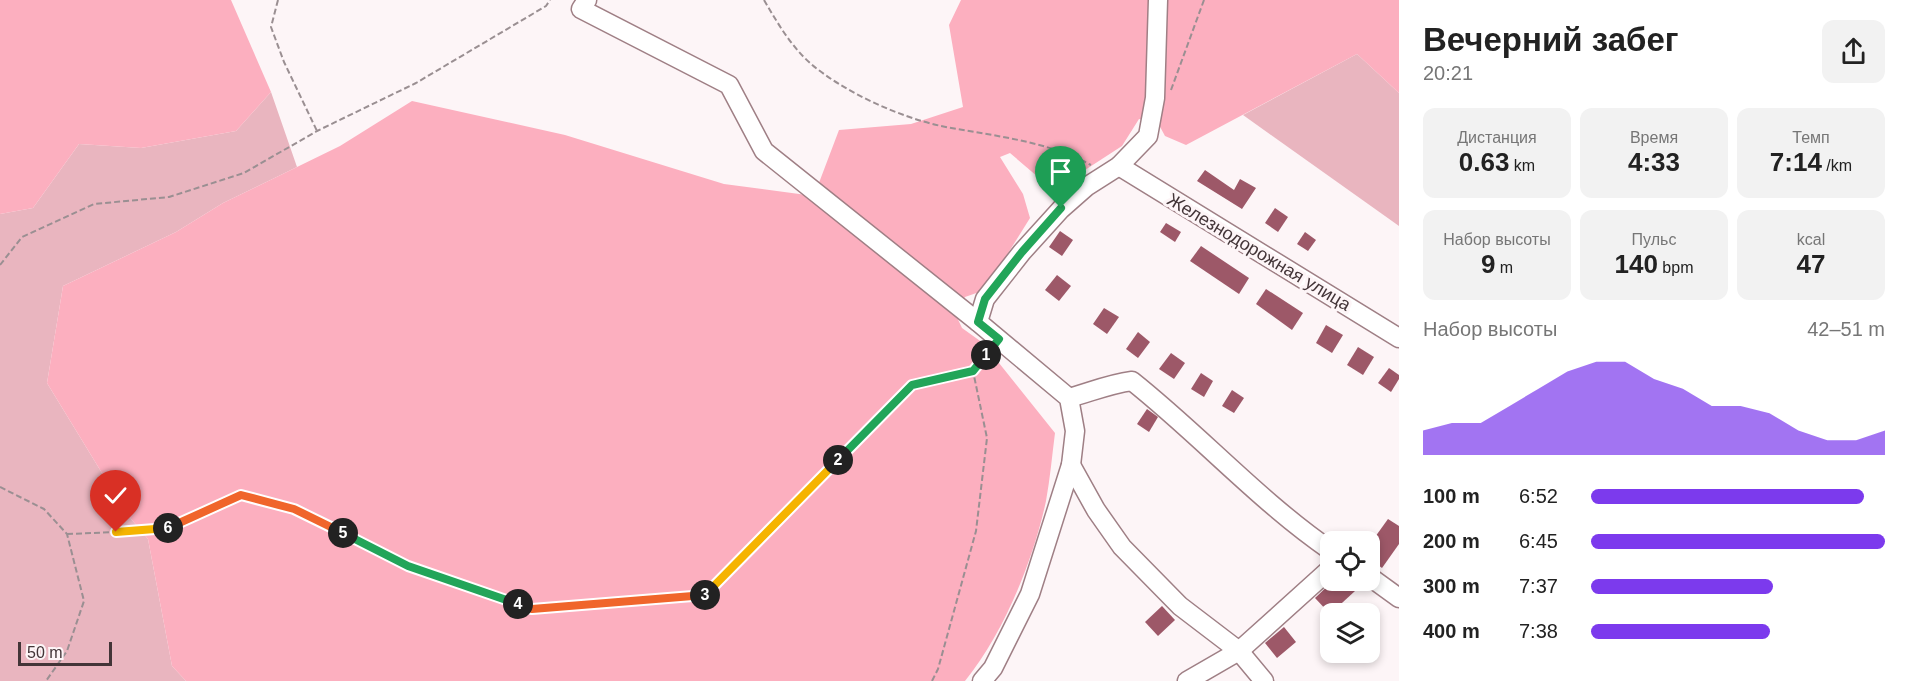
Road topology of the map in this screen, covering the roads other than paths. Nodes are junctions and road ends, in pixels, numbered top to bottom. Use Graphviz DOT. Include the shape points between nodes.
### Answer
graph roads {
  1 [pos="587,0"];
  2 [pos="1158,0"];
  3 [pos="1113,170"];
  4 [pos="978,322"];
  5 [pos="1399,338"];
  6 [pos="1069,398"];
  7 [pos="1071,465"];
  8 [pos="1320,543"];
  9 [pos="1320,578"];
  10 [pos="1380,584"];
  11 [pos="1399,598"];
  12 [pos="1239,651"];
  13 [pos="982,681"];
  14 [pos="1187,681"];
  15 [pos="1264,681"];
  1 -- 4 [label="street" via="582,9 729,85 764,152"];
  2 -- 3 [label="street" via="1155,98 1148,136"];
  3 -- 4 [label="street" via="1061,208 985,299"];
  3 -- 5 [label="street, Железнодорожная улица"];
  4 -- 6 [label="street"];
  6 -- 7 [label="street" via="1075,431"];
  6 -- 8 [label="street" via="1132,381 1292,524"];
  7 -- 12 [label="street" via="1122,547 1180,606"];
  7 -- 13 [label="street" via="1030,594 993,668"];
  9 -- 12 [label="street"];
  10 -- 11 [label="street"];
  12 -- 14 [label="street"];
  12 -- 15 [label="street"];
}
